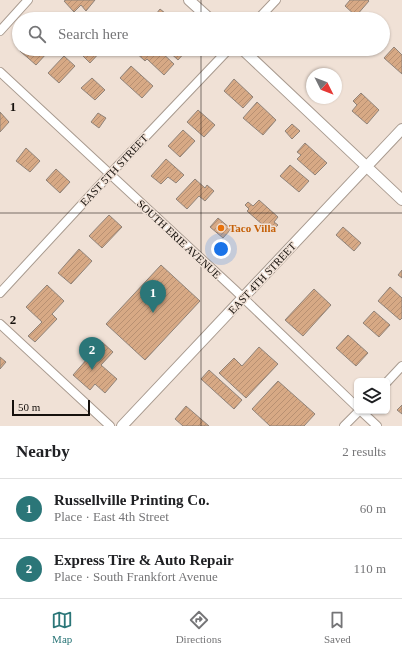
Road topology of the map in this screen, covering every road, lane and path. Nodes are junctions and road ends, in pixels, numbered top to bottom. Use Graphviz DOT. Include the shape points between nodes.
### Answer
graph roads {
  1 [pos="28,0"];
  2 [pos="189,0"];
  3 [pos="276,0"];
  4 [pos="17,12"];
  5 [pos="202,12"];
  6 [pos="265,12"];
  7 [pos="12,17"];
  8 [pos="0,30"];
  9 [pos="222,56"];
  10 [pos="249,56"];
  11 [pos="0,72"];
  12 [pos="402,129"];
  13 [pos="366,166"];
  14 [pos="110,174"];
  15 [pos="402,200"];
  16 [pos="0,293"];
  17 [pos="243,298"];
  18 [pos="0,324"];
  19 [pos="402,366"];
  20 [pos="390,379"];
  21 [pos="354,404"];
  22 [pos="357,414"];
  23 [pos="363,414"];
  24 [pos="110,426"];
  25 [pos="122,426"];
  26 [pos="344,426"];
  27 [pos="376,426"];
  1 -- 4 [label="street"];
  2 -- 5 [label="street"];
  3 -- 6 [label="street"];
  7 -- 8 [label="street"];
  9 -- 14 [label="street, EAST 5TH STREET"];
  10 -- 13 [label="street"];
  11 -- 14 [label="street, SOUTH ERIE AVENUE"];
  12 -- 13 [label="street, EAST 4TH STREET"];
  13 -- 15 [label="street"];
  13 -- 17 [label="street, EAST 4TH STREET"];
  14 -- 16 [label="street, EAST 5TH STREET"];
  14 -- 17 [label="street, SOUTH ERIE AVENUE"];
  17 -- 21 [label="street, SOUTH ERIE AVENUE"];
  17 -- 25 [label="street, EAST 4TH STREET"];
  18 -- 24 [label="street"];
  19 -- 20 [label="street"];
  22 -- 26 [label="street"];
  23 -- 27 [label="street"];
}
